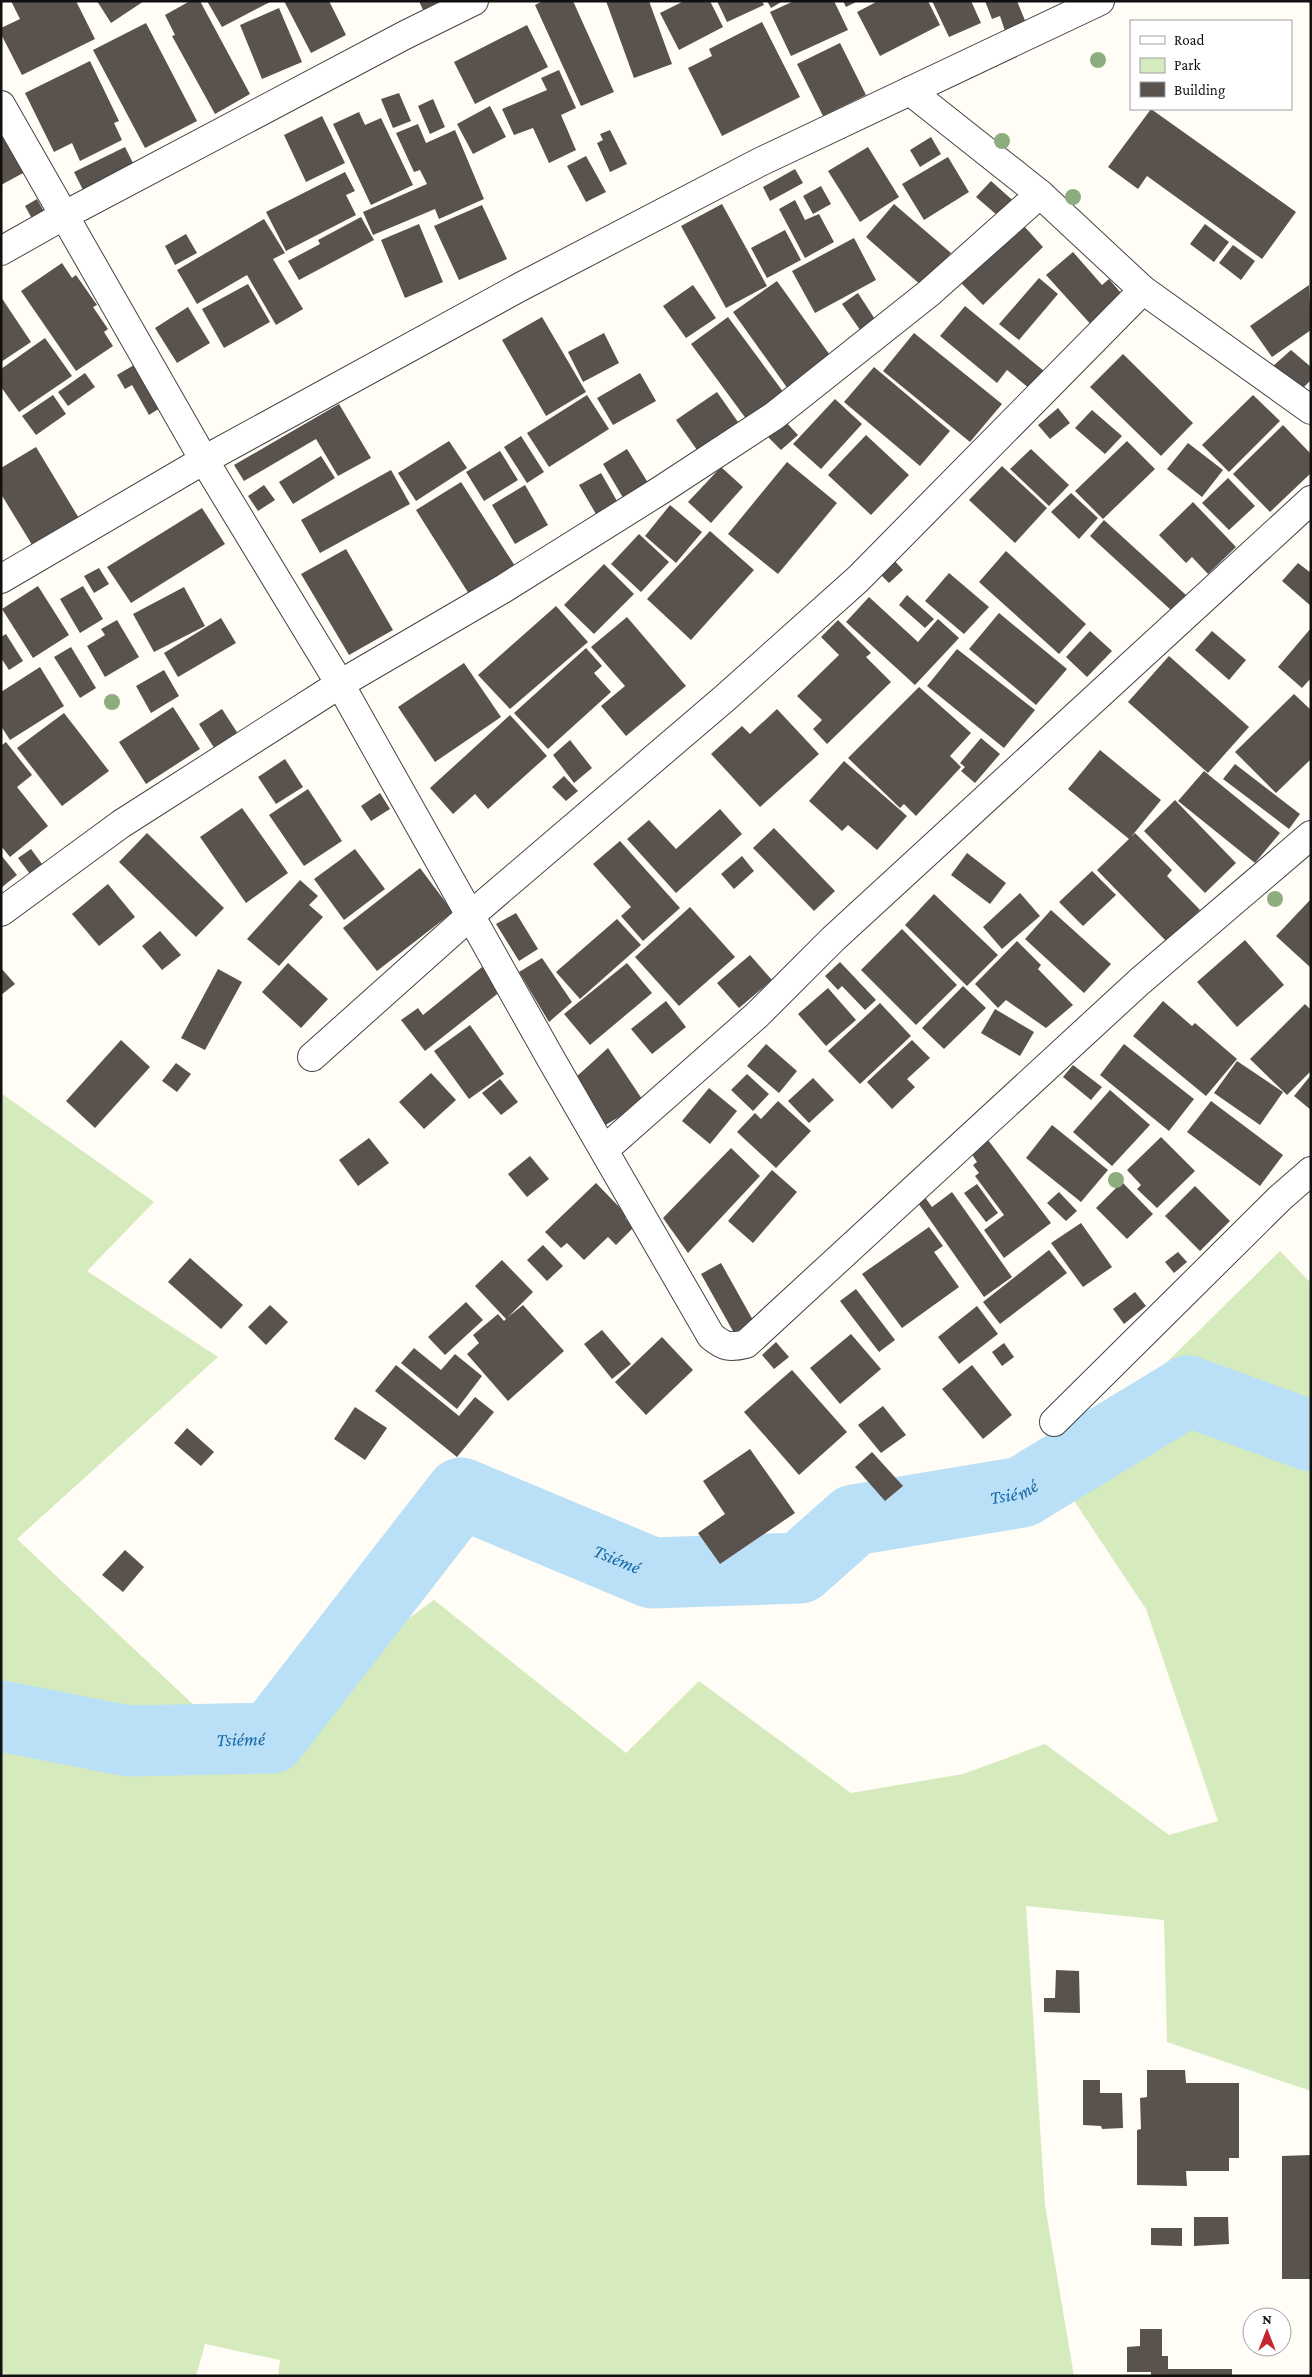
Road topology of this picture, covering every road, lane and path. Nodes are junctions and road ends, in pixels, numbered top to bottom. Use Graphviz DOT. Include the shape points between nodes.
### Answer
graph roads {
  1 [pos="474,1"];
  2 [pos="1100,1"];
  3 [pos="910,91"];
  4 [pos="1,105"];
  5 [pos="1040,194"];
  6 [pos="63,216"];
  7 [pos="1,251"];
  8 [pos="1143,290"];
  9 [pos="1311,410"];
  10 [pos="204,460"];
  11 [pos="1311,500"];
  12 [pos="1,579"];
  13 [pos="340,684"];
  14 [pos="1311,835"];
  15 [pos="1,912"];
  16 [pos="470,915"];
  17 [pos="312,1057"];
  18 [pos="604,1150"];
  19 [pos="1311,1171"];
  20 [pos="1054,1422"];
  1 -- 6 [label="street"];
  2 -- 3 [label="street"];
  3 -- 5 [label="street"];
  3 -- 10 [label="street" via="725,180 522,286"];
  4 -- 6 [label="street"];
  5 -- 8 [label="street"];
  5 -- 13 [label="street" via="929,293 774,416 503,589"];
  6 -- 7 [label="street"];
  6 -- 10 [label="street"];
  8 -- 9 [label="street"];
  8 -- 16 [label="street" via="858,579 725,698"];
  10 -- 12 [label="street"];
  10 -- 13 [label="street"];
  11 -- 18 [label="street" via="833,939 757,1015"];
  13 -- 15 [label="street" via="120,824"];
  13 -- 16 [label="street"];
  14 -- 18 [label="street" via="1139,982 746,1344 730,1348 711,1336"];
  16 -- 17 [label="street"];
  16 -- 18 [label="street"];
  19 -- 20 [label="street"];
}
